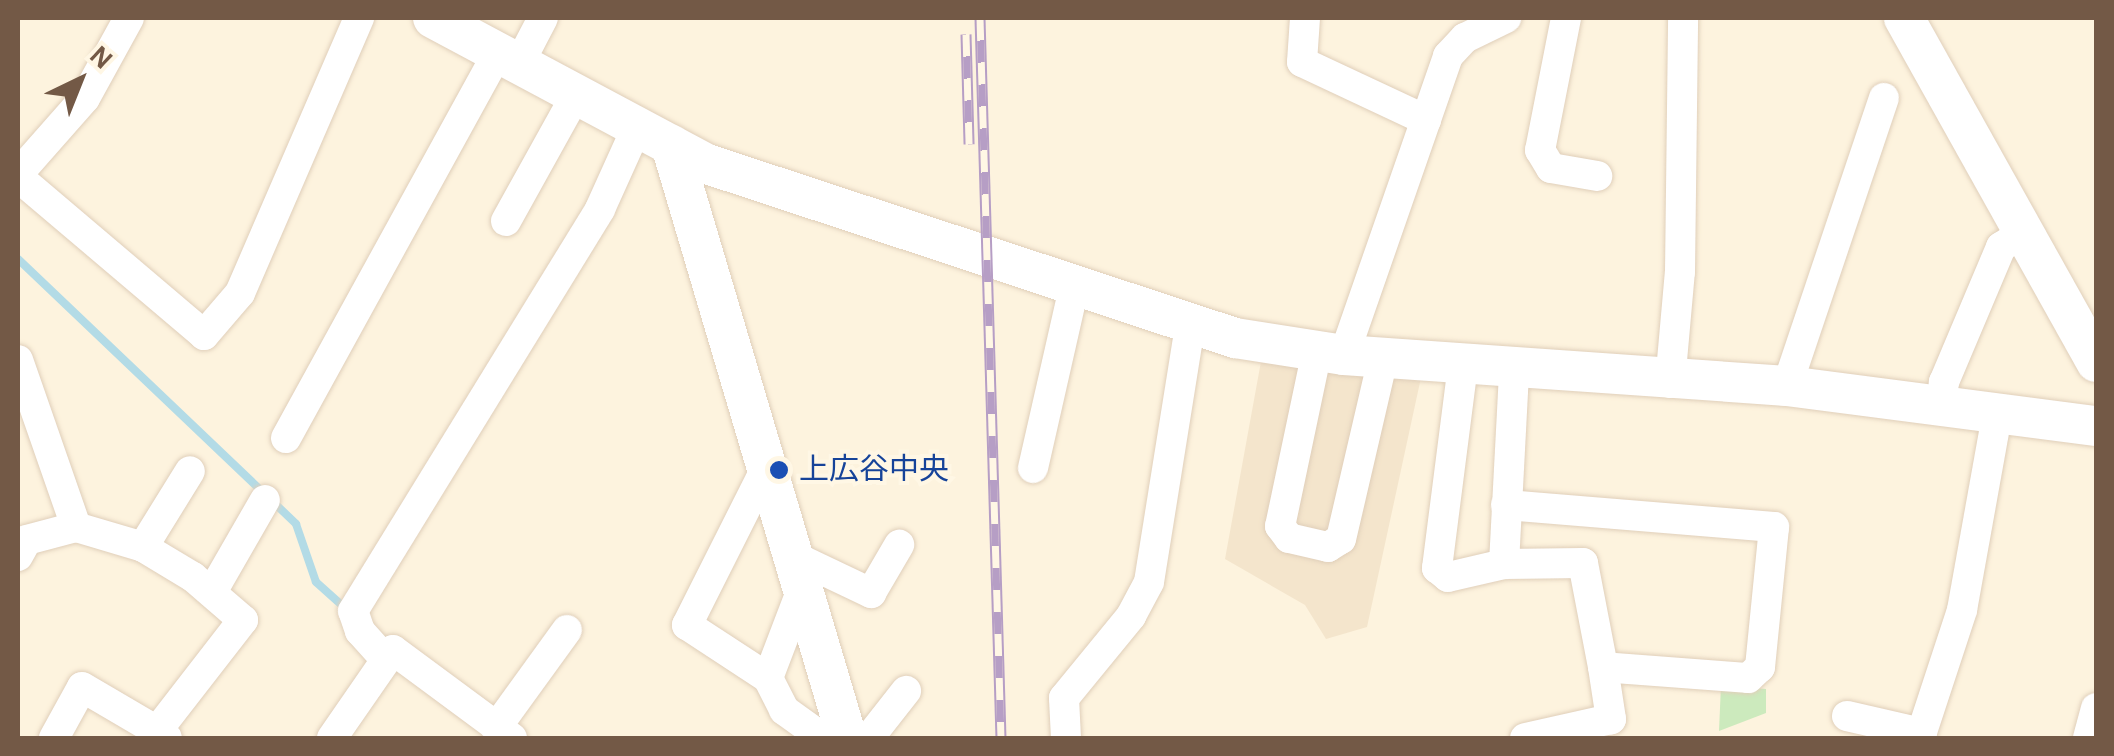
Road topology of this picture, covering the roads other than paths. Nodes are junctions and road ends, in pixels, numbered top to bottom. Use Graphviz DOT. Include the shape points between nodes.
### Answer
graph roads {
  1 [pos="128,18"];
  2 [pos="359,18"];
  3 [pos="432,18"];
  4 [pos="543,18"];
  5 [pos="1304,18"];
  6 [pos="1506,18"];
  7 [pos="1566,18"];
  8 [pos="1683,18"];
  9 [pos="1904,18"];
  10 [pos="510,55"];
  11 [pos="578,92"];
  12 [pos="1884,98"];
  13 [pos="1426,120"];
  14 [pos="654,135"];
  15 [pos="18,175"];
  16 [pos="1596,176"];
  17 [pos="506,221"];
  18 [pos="2024,232"];
  19 [pos="1074,287"];
  20 [pos="1190,326"];
  21 [pos="1348,355"];
  22 [pos="18,360"];
  23 [pos="2096,362"];
  24 [pos="1463,365"];
  25 [pos="1514,370"];
  26 [pos="1670,383"];
  27 [pos="1787,386"];
  28 [pos="1942,403"];
  29 [pos="1998,410"];
  30 [pos="2096,426"];
  31 [pos="286,438"];
  32 [pos="766,468"];
  33 [pos="1033,468"];
  34 [pos="190,471"];
  35 [pos="265,500"];
  36 [pos="1506,505"];
  37 [pos="76,527"];
  38 [pos="900,545"];
  39 [pos="143,547"];
  40 [pos="18,556"];
  41 [pos="1504,564"];
  42 [pos="797,572"];
  43 [pos="212,592"];
  44 [pos="567,630"];
  45 [pos="386,660"];
  46 [pos="1603,667"];
  47 [pos="768,678"];
  48 [pos="906,691"];
  49 [pos="2096,708"];
  50 [pos="1847,716"];
  51 [pos="349,733"];
  52 [pos="504,733"];
  53 [pos="162,735"];
  54 [pos="1922,736"];
  55 [pos="54,738"];
  56 [pos="823,738"];
  57 [pos="847,738"];
  58 [pos="869,738"];
  59 [pos="1066,738"];
  60 [pos="1525,738"];
  61 [pos="2088,738"];
  1 -- 15 [label="street" via="84,98"];
  2 -- 15 [label="street" via="240,293 204,335"];
  3 -- 10 [label="street"];
  4 -- 10 [label="street"];
  5 -- 13 [label="street" via="1302,62"];
  6 -- 13 [label="street" via="1465,38 1448,56"];
  7 -- 16 [label="street" via="1540,150 1551,168"];
  8 -- 26 [label="street" via="1680,272"];
  9 -- 18 [label="street"];
  10 -- 11 [label="street"];
  10 -- 31 [label="street"];
  11 -- 14 [label="street"];
  11 -- 17 [label="street"];
  12 -- 27 [label="street"];
  13 -- 21 [label="street"];
  14 -- 19 [label="street" via="707,164"];
  14 -- 32 [label="street"];
  14 -- 45 [label="street" via="600,208 353,610 360,631"];
  18 -- 23 [label="street"];
  18 -- 28 [label="street" via="2001,247 1944,382"];
  19 -- 20 [label="street"];
  19 -- 33 [label="street"];
  20 -- 21 [label="street"];
  20 -- 59 [label="street" via="1149,582 1064,698"];
  21 -- 21 [label="street" via="1280,526 1288,538 1328,547 1341,539"];
  21 -- 24 [label="street"];
  22 -- 37 [label="street"];
  24 -- 25 [label="street"];
  24 -- 41 [label="street" via="1438,568 1448,577"];
  25 -- 26 [label="street"];
  25 -- 36 [label="street"];
  26 -- 27 [label="street"];
  27 -- 28 [label="street"];
  28 -- 29 [label="street"];
  29 -- 30 [label="street"];
  29 -- 54 [label="street" via="1962,610"];
  32 -- 42 [label="street"];
  32 -- 47 [label="street" via="687,625"];
  34 -- 39 [label="street"];
  35 -- 43 [label="street"];
  36 -- 41 [label="street"];
  36 -- 46 [label="street" via="1774,526 1760,667 1748,678"];
  37 -- 39 [label="street"];
  37 -- 40 [label="street" via="27,540"];
  38 -- 42 [label="street" via="872,594"];
  39 -- 43 [label="street"];
  41 -- 46 [label="street" via="1582,563"];
  42 -- 47 [label="street"];
  42 -- 57 [label="street"];
  43 -- 53 [label="street" via="243,620"];
  44 -- 52 [label="street"];
  45 -- 51 [label="street"];
  45 -- 52 [label="street" via="393,650"];
  46 -- 60 [label="street" via="1610,719"];
  47 -- 56 [label="street" via="784,710"];
  48 -- 58 [label="street"];
  49 -- 61 [label="street"];
  50 -- 54 [label="street"];
  53 -- 55 [label="street" via="82,687"];
}
